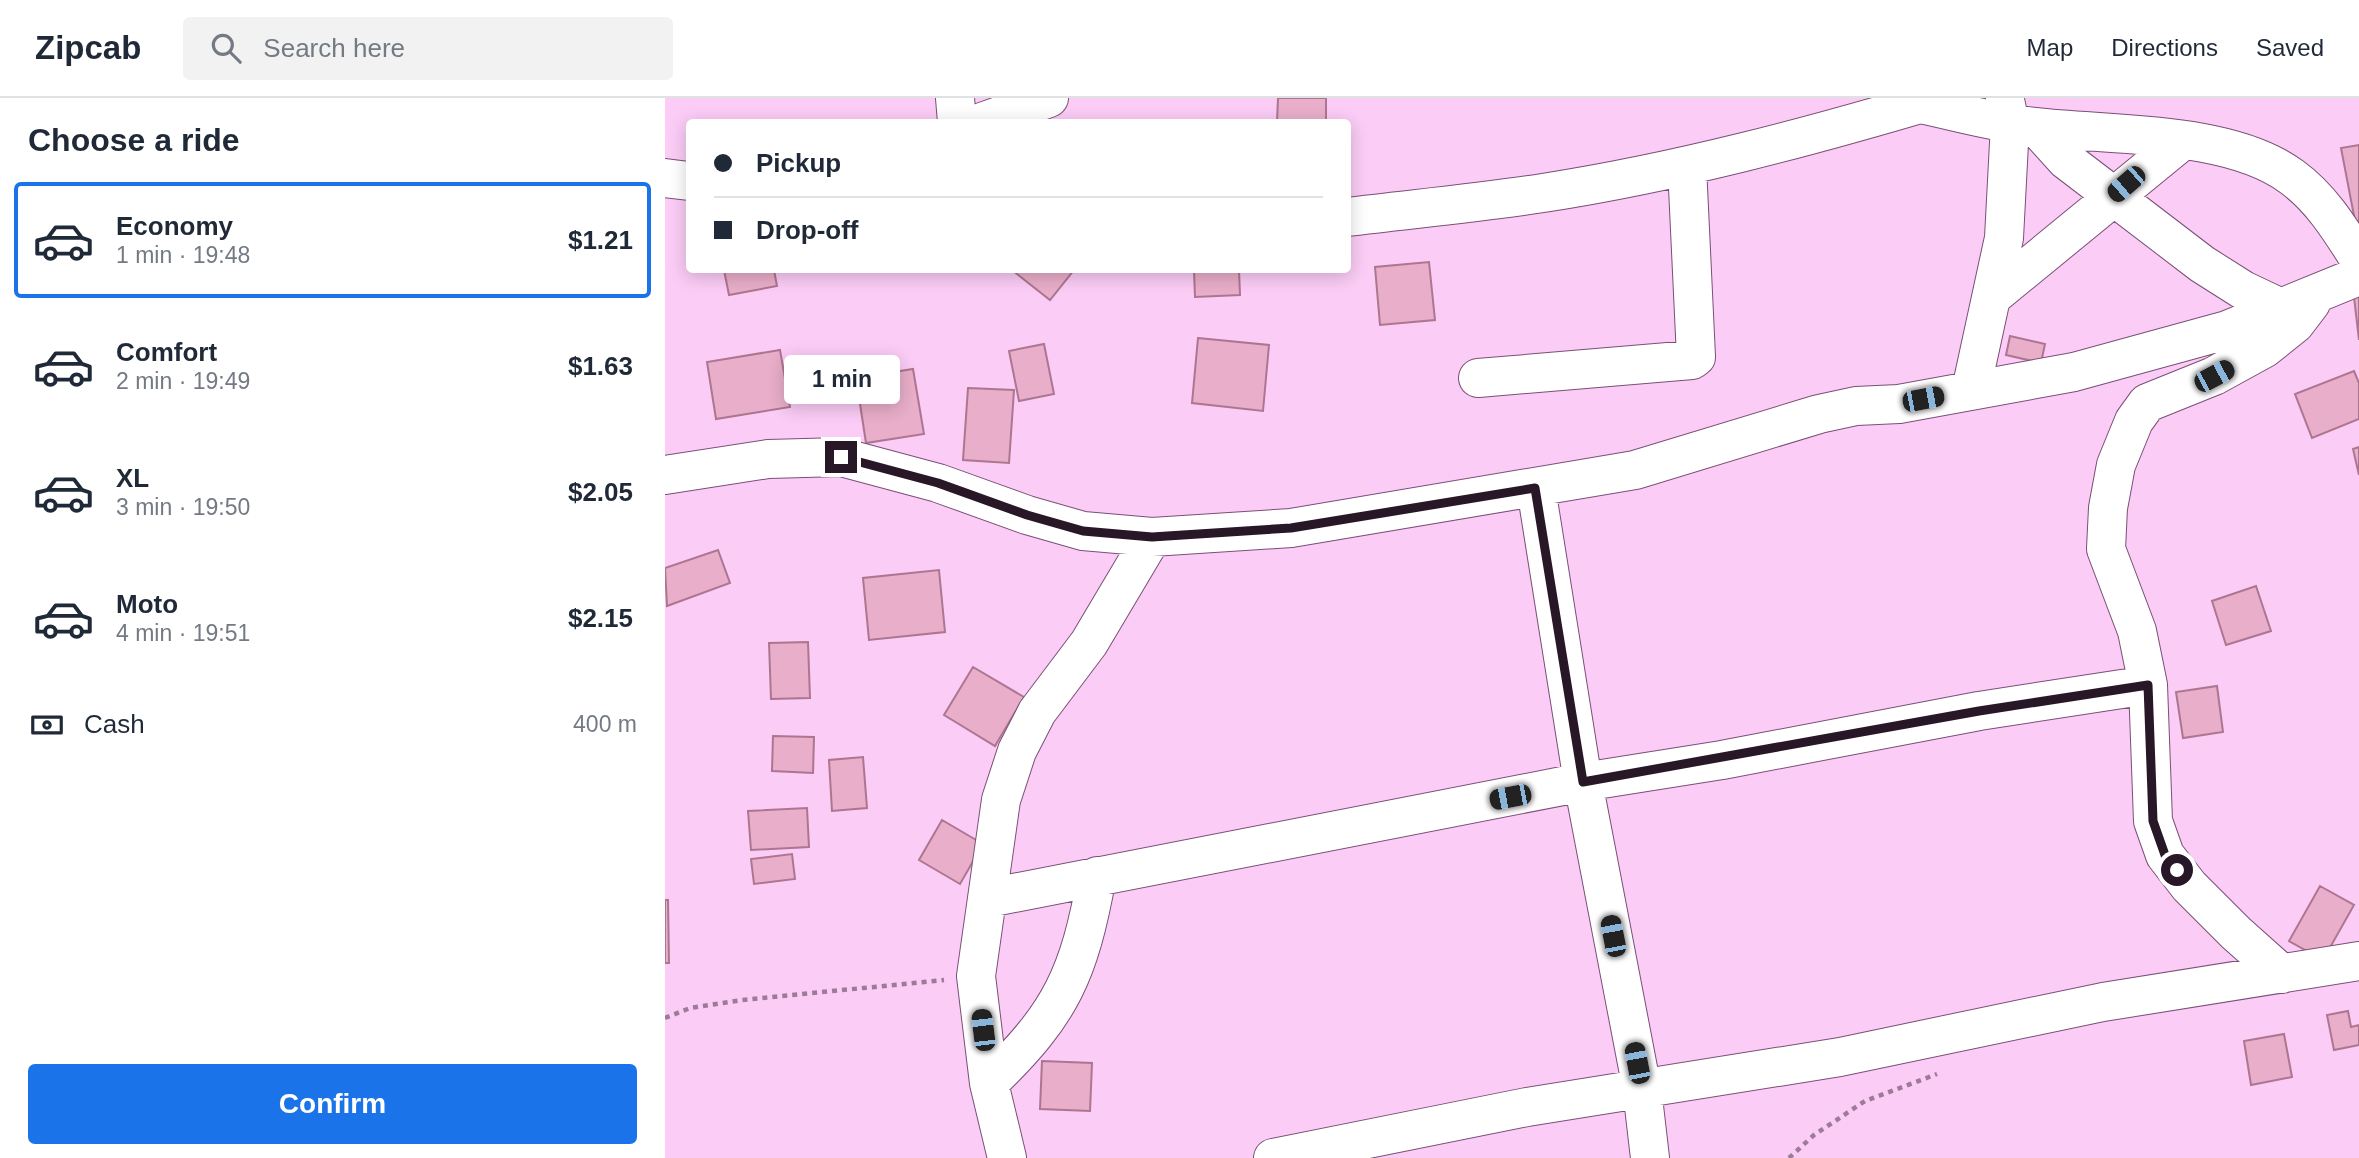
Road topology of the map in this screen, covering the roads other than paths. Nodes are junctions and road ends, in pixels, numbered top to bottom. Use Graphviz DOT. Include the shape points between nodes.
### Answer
graph roads {
  1 [pos="955,98"];
  2 [pos="1049,98"];
  3 [pos="1930,101"];
  4 [pos="2017,117"];
  5 [pos="957,119"];
  6 [pos="990,119"];
  7 [pos="2182,141"];
  8 [pos="1687,166"];
  9 [pos="665,178"];
  10 [pos="686,181"];
  11 [pos="2113,195"];
  12 [pos="1351,217"];
  13 [pos="2359,259"];
  14 [pos="2359,276"];
  15 [pos="2319,293"];
  16 [pos="1994,295"];
  17 [pos="2281,308"];
  18 [pos="1478,378"];
  19 [pos="1971,390"];
  20 [pos="665,475"];
  21 [pos="1535,488"];
  22 [pos="1152,537"];
  23 [pos="2148,685"];
  24 [pos="1583,782"];
  25 [pos="1097,876"];
  26 [pos="988,898"];
  27 [pos="2359,961"];
  28 [pos="2282,974"];
  29 [pos="989,1083"];
  30 [pos="1642,1089"];
  31 [pos="1007,1158"];
  32 [pos="1273,1158"];
  33 [pos="1650,1158"];
  1 -- 5 [label="street"];
  2 -- 6 [label="street"];
  3 -- 4 [label="street"];
  3 -- 8 [label="street" via="1841,129"];
  4 -- 7 [label="street"];
  4 -- 11 [label="street"];
  4 -- 16 [label="street"];
  7 -- 11 [label="street"];
  7 -- 13 [label="street" via="2231,149 2291,176 2333,219"];
  8 -- 12 [label="street" via="1542,193"];
  8 -- 18 [label="street" via="1696,357"];
  9 -- 10 [label="street"];
  11 -- 16 [label="street"];
  11 -- 17 [label="street" via="2201,264"];
  14 -- 15 [label="street"];
  15 -- 17 [label="street"];
  15 -- 23 [label="street" via="2295,324 2265,348 2214,376 2147,403 2134,421 2116,465 2106,549 2137,631"];
  16 -- 19 [label="street"];
  17 -- 19 [label="street" via="2227,330 2074,372"];
  19 -- 21 [label="street" via="1819,414 1635,470"];
  20 -- 22 [label="street" via="768,459 841,457 938,483 1083,531"];
  21 -- 22 [label="street" via="1291,528"];
  21 -- 24 [label="street"];
  22 -- 26 [label="street" via="1017,751 1001,800"];
  23 -- 24 [label="street"];
  23 -- 28 [label="street" via="2153,821 2165,855 2189,886"];
  24 -- 25 [label="street"];
  24 -- 30 [label="street"];
  25 -- 26 [label="street"];
  25 -- 29 [label="street" via="1086,934 1055,1010 1029,1044"];
  26 -- 29 [label="street" via="976,976"];
  27 -- 28 [label="street"];
  28 -- 30 [label="street" via="2179,988 1840,1057"];
  29 -- 31 [label="street"];
  30 -- 32 [label="street"];
  30 -- 33 [label="street"];
}
